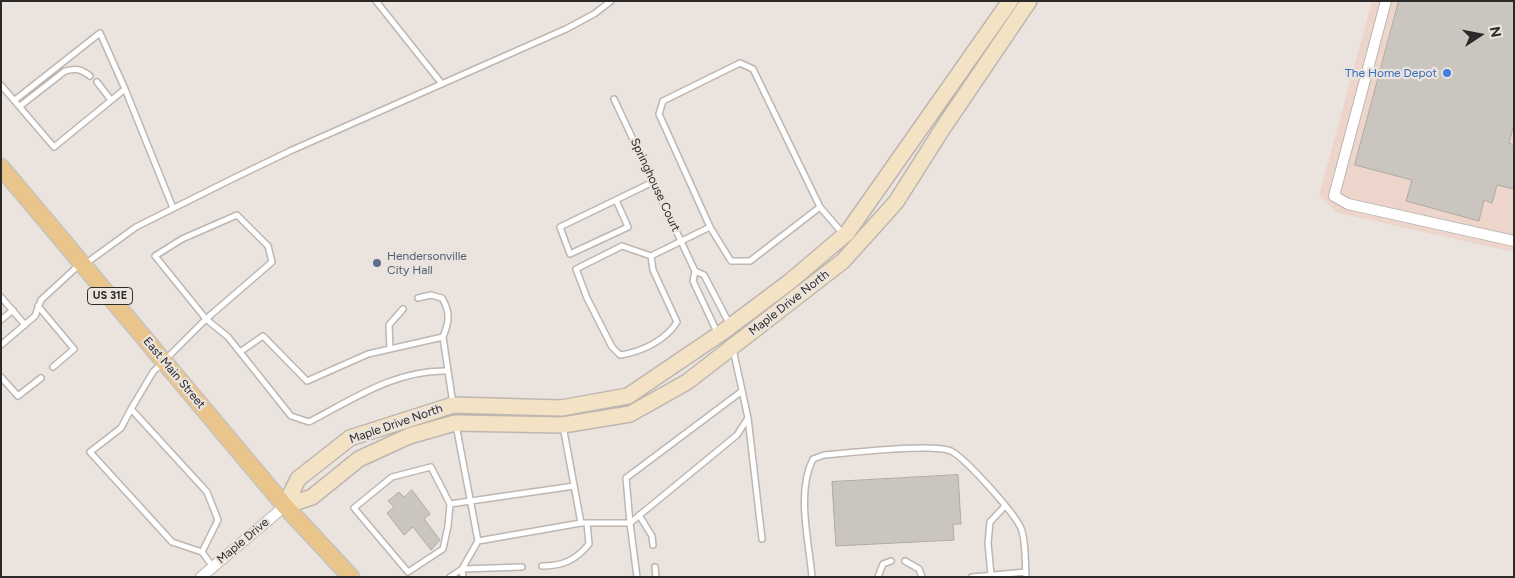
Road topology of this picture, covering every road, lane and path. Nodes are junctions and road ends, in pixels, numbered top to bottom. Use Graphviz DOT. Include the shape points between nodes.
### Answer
graph roads {
  1 [pos="376,1"];
  2 [pos="611,1"];
  3 [pos="1010,1"];
  4 [pos="1029,1"];
  5 [pos="1386,1"];
  6 [pos="90,76"];
  7 [pos="97,82"];
  8 [pos="442,84"];
  9 [pos="1,85"];
  10 [pos="125,89"];
  11 [pos="614,99"];
  12 [pos="15,100"];
  13 [pos="111,100"];
  14 [pos="20,106"];
  15 [pos="928,119"];
  16 [pos="943,128"];
  17 [pos="1,167"];
  18 [pos="653,182"];
  19 [pos="616,200"];
  20 [pos="820,207"];
  21 [pos="173,208"];
  22 [pos="710,226"];
  23 [pos="846,234"];
  24 [pos="681,240"];
  25 [pos="1514,241"];
  26 [pos="858,246"];
  27 [pos="651,256"];
  28 [pos="83,264"];
  29 [pos="695,271"];
  30 [pos="1,297"];
  31 [pos="418,298"];
  32 [pos="38,306"];
  33 [pos="13,310"];
  34 [pos="403,310"];
  35 [pos="3,318"];
  36 [pos="206,319"];
  37 [pos="25,325"];
  38 [pos="724,330"];
  39 [pos="443,337"];
  40 [pos="1,346"];
  41 [pos="732,347"];
  42 [pos="390,349"];
  43 [pos="240,352"];
  44 [pos="163,360"];
  45 [pos="53,367"];
  46 [pos="448,371"];
  47 [pos="1,377"];
  48 [pos="41,378"];
  49 [pos="742,390"];
  50 [pos="453,405"];
  51 [pos="561,408"];
  52 [pos="131,409"];
  53 [pos="748,418"];
  54 [pos="455,423"];
  55 [pos="563,425"];
  56 [pos="574,486"];
  57 [pos="470,503"];
  58 [pos="450,504"];
  59 [pos="285,506"];
  60 [pos="1005,506"];
  61 [pos="639,515"];
  62 [pos="584,523"];
  63 [pos="630,523"];
  64 [pos="762,539"];
  65 [pos="478,541"];
  66 [pos="653,545"];
  67 [pos="202,552"];
  68 [pos="891,561"];
  69 [pos="905,561"];
  70 [pos="542,566"];
  71 [pos="213,567"];
  72 [pos="522,567"];
  73 [pos="655,567"];
  74 [pos="462,568"];
  75 [pos="1026,574"];
  76 [pos="991,575"];
  77 [pos="201,577"];
  78 [pos="351,577"];
  79 [pos="450,577"];
  80 [pos="463,577"];
  81 [pos="637,577"];
  82 [pos="656,577"];
  83 [pos="812,577"];
  84 [pos="878,577"];
  85 [pos="922,577"];
  86 [pos="972,577"];
  1 -- 8 [label="lane"];
  2 -- 8 [label="lane" via="566,29"];
  3 -- 15 [label="street, Maple Drive North"];
  4 -- 16 [label="street, Maple Drive North"];
  5 -- 25 [label="street" via="1334,196 1348,204"];
  6 -- 14 [label="lane" via="82,70 65,72"];
  7 -- 13 [label="lane"];
  8 -- 21 [label="lane" via="290,151"];
  9 -- 12 [label="lane"];
  10 -- 12 [label="lane" via="100,33"];
  10 -- 13 [label="lane"];
  10 -- 21 [label="lane"];
  11 -- 18 [label="lane, Springhouse Court"];
  12 -- 14 [label="lane"];
  13 -- 14 [label="lane" via="54,147"];
  15 -- 16 [label="street"];
  15 -- 23 [label="street, Maple Drive North"];
  16 -- 26 [label="street, Maple Drive North" via="896,202"];
  17 -- 28 [label="main road, East Main Street / US 31E"];
  18 -- 19 [label="lane"];
  18 -- 24 [label="lane, Springhouse Court"];
  19 -- 19 [label="lane" via="560,227 570,254 628,227"];
  20 -- 22 [label="lane" via="750,261 731,261"];
  20 -- 22 [label="lane" via="752,69 740,63 663,101 659,114"];
  20 -- 23 [label="lane"];
  21 -- 28 [label="lane" via="136,227"];
  22 -- 24 [label="lane"];
  23 -- 26 [label="street"];
  23 -- 38 [label="street, Maple Drive North" via="788,283"];
  24 -- 27 [label="lane"];
  24 -- 29 [label="lane, Springhouse Court"];
  26 -- 41 [label="street, Maple Drive North"];
  27 -- 27 [label="lane" via="622,246 576,269 612,347 620,355 634,353 670,334 678,322 653,270"];
  28 -- 32 [label="lane" via="40,300"];
  28 -- 44 [label="main road, East Main Street / US 31E"];
  29 -- 38 [label="lane" via="693,281"];
  29 -- 38 [label="lane" via="704,275"];
  30 -- 33 [label="lane"];
  31 -- 39 [label="lane" via="431,295 442,298 448,307 450,322"];
  32 -- 37 [label="lane" via="35,316"];
  32 -- 45 [label="lane" via="74,349"];
  33 -- 35 [label="lane"];
  33 -- 37 [label="lane"];
  34 -- 42 [label="lane" via="389,325"];
  36 -- 36 [label="lane" via="272,262 268,246 237,215 182,239 155,256"];
  36 -- 43 [label="lane"];
  36 -- 44 [label="lane"];
  37 -- 40 [label="lane"];
  38 -- 41 [label="street"];
  38 -- 51 [label="street, Maple Drive North" via="628,396"];
  39 -- 42 [label="lane"];
  39 -- 46 [label="lane"];
  41 -- 49 [label="lane"];
  41 -- 55 [label="street, Maple Drive North" via="687,382 630,414"];
  42 -- 43 [label="lane" via="368,354 307,381 263,336"];
  43 -- 46 [label="lane" via="291,416 309,422 385,382 434,370"];
  44 -- 52 [label="lane"];
  44 -- 59 [label="main road, East Main Street / US 31E"];
  46 -- 50 [label="lane"];
  47 -- 48 [label="lane" via="18,396"];
  49 -- 53 [label="lane"];
  49 -- 63 [label="lane" via="626,478"];
  50 -- 51 [label="street, Maple Drive North"];
  50 -- 54 [label="street"];
  50 -- 59 [label="street, Maple Drive North" via="350,438 298,479"];
  51 -- 55 [label="street"];
  52 -- 67 [label="lane" via="207,492 218,520"];
  52 -- 67 [label="lane" via="122,428 90,452 172,542"];
  53 -- 61 [label="lane" via="736,435"];
  53 -- 64 [label="lane"];
  54 -- 55 [label="street, Maple Drive North"];
  54 -- 57 [label="lane"];
  54 -- 59 [label="street, Maple Drive North" via="409,436 359,459 312,498"];
  55 -- 56 [label="lane"];
  56 -- 57 [label="lane"];
  56 -- 62 [label="lane"];
  57 -- 58 [label="lane"];
  57 -- 65 [label="lane"];
  58 -- 58 [label="lane" via="431,466 392,477 354,508 408,572 443,549"];
  59 -- 71 [label="street, Maple Drive"];
  59 -- 78 [label="main road, East Main Street / US 31E"];
  60 -- 75 [label="lane" via="1022,529"];
  60 -- 76 [label="lane" via="990,522"];
  60 -- 83 [label="lane" via="963,460 950,451 931,448 818,457 813,459 807,471 806,506"];
  61 -- 63 [label="lane"];
  61 -- 66 [label="lane" via="652,536"];
  62 -- 63 [label="lane"];
  62 -- 65 [label="lane"];
  62 -- 70 [label="lane" via="589,544 578,557 554,566"];
  63 -- 81 [label="lane"];
  65 -- 74 [label="lane"];
  67 -- 71 [label="lane"];
  68 -- 84 [label="lane" via="883,564"];
  69 -- 85 [label="lane" via="919,569"];
  71 -- 77 [label="street, Maple Drive"];
  72 -- 74 [label="lane"];
  73 -- 82 [label="lane"];
  74 -- 79 [label="lane"];
  74 -- 80 [label="lane"];
  75 -- 76 [label="lane"];
  76 -- 86 [label="lane"];
}
